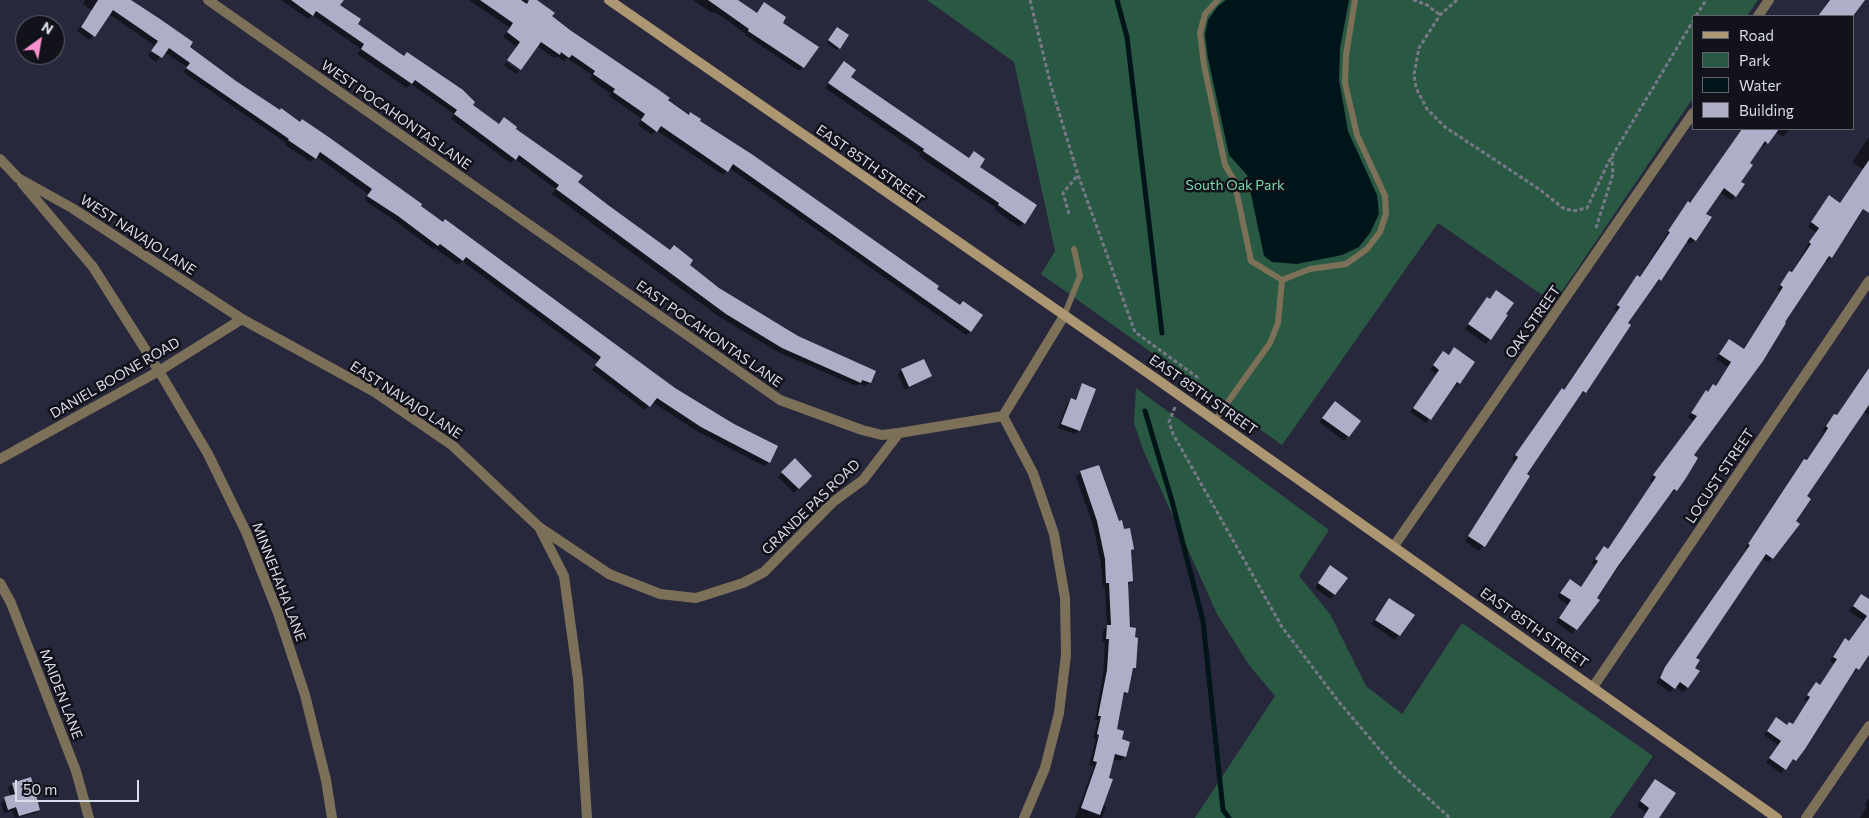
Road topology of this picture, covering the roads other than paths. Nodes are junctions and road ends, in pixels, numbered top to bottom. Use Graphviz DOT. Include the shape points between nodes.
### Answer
graph roads {
  1 [pos="208,0"];
  2 [pos="609,0"];
  3 [pos="1218,0"];
  4 [pos="1355,0"];
  5 [pos="1769,0"];
  6 [pos="1759,15"];
  7 [pos="1692,114"];
  8 [pos="0,159"];
  9 [pos="18,178"];
  10 [pos="1074,249"];
  11 [pos="568,252"];
  12 [pos="1282,280"];
  13 [pos="1869,281"];
  14 [pos="1064,316"];
  15 [pos="242,318"];
  16 [pos="159,371"];
  17 [pos="1003,416"];
  18 [pos="1215,420"];
  19 [pos="899,433"];
  20 [pos="0,459"];
  21 [pos="539,527"];
  22 [pos="1394,546"];
  23 [pos="0,583"];
  24 [pos="660,594"];
  25 [pos="1593,687"];
  26 [pos="1869,726"];
  27 [pos="90,818"];
  28 [pos="332,818"];
  29 [pos="587,818"];
  30 [pos="1024,818"];
  31 [pos="1777,818"];
  32 [pos="1806,818"];
  1 -- 11 [label="street, WEST POCAHONTAS LANE"];
  2 -- 14 [label="main road, EAST 85TH STREET"];
  3 -- 12 [label="lane" via="1205,14 1200,33 1225,165 1234,180 1251,261"];
  4 -- 12 [label="lane" via="1344,83 1357,135 1385,196 1386,214 1380,232 1367,249 1346,264 1310,269"];
  5 -- 6 [label="street"];
  7 -- 22 [label="street, OAK STREET"];
  8 -- 9 [label="street, WEST NAVAJO LANE"];
  9 -- 15 [label="street, WEST NAVAJO LANE" via="72,208"];
  9 -- 16 [label="street, WEST NAVAJO LANE" via="93,267"];
  10 -- 14 [label="lane" via="1080,276"];
  11 -- 19 [label="street, EAST POCAHONTAS LANE" via="780,400 862,430 882,435"];
  12 -- 18 [label="lane" via="1278,323 1270,343"];
  13 -- 25 [label="street, LOCUST STREET"];
  14 -- 17 [label="street"];
  14 -- 18 [label="main road, EAST 85TH STREET"];
  15 -- 16 [label="street, DANIEL BOONE ROAD"];
  15 -- 21 [label="street, EAST NAVAJO LANE" via="373,391 453,446"];
  16 -- 20 [label="street, DANIEL BOONE ROAD"];
  16 -- 28 [label="street, MINNEHAHA LANE" via="208,454 246,532 278,613 305,695"];
  17 -- 19 [label="street"];
  17 -- 30 [label="street" via="1033,473 1054,534 1065,598 1066,656 1060,713 1045,768"];
  18 -- 22 [label="main road, EAST 85TH STREET"];
  19 -- 24 [label="street, GRANDE PAS ROAD" via="863,480 833,502 764,572 743,583 696,598"];
  21 -- 24 [label="street, EAST NAVAJO LANE" via="609,574"];
  21 -- 29 [label="street, EAST NAVAJO LANE" via="564,576 578,679"];
  22 -- 25 [label="main road, EAST 85TH STREET"];
  23 -- 27 [label="street, MAIDEN LANE" via="11,603 76,771"];
  25 -- 31 [label="main road, EAST 85TH STREET"];
  26 -- 32 [label="street"];
}
